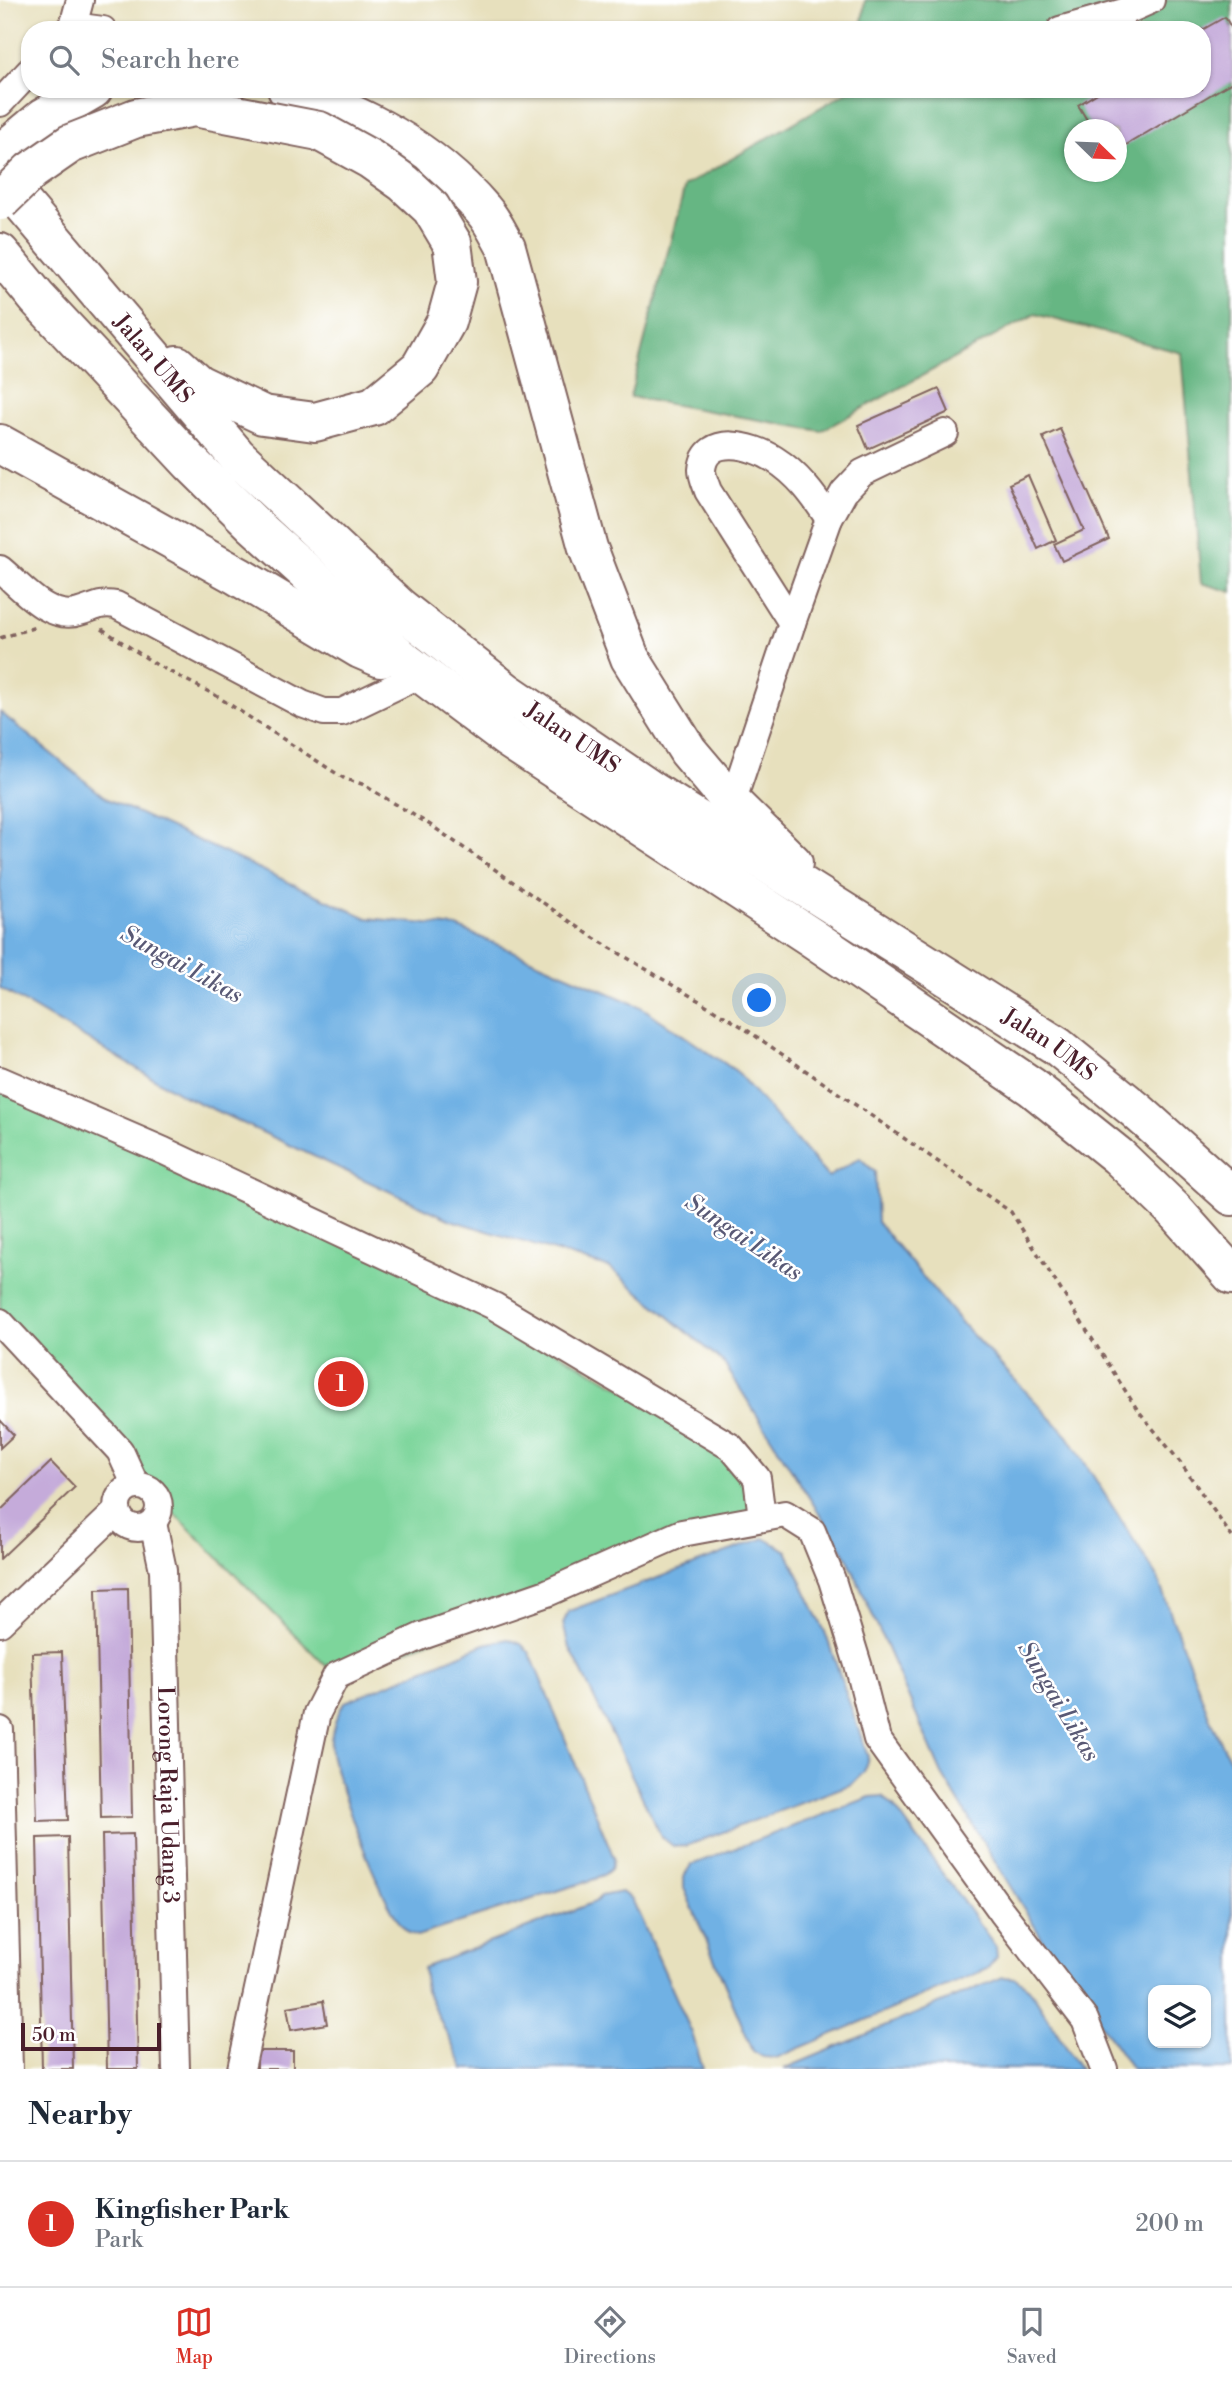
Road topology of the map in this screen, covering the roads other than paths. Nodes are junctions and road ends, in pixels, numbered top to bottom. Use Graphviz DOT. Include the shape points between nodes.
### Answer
graph roads {
  1 [pos="80,0"];
  2 [pos="1151,0"];
  3 [pos="73,21"];
  4 [pos="1092,21"];
  5 [pos="21,81"];
  6 [pos="77,98"];
  7 [pos="309,98"];
  8 [pos="0,103"];
  9 [pos="0,154"];
  10 [pos="0,177"];
  11 [pos="0,201"];
  12 [pos="0,253"];
  13 [pos="110,306"];
  14 [pos="945,433"];
  15 [pos="0,444"];
  16 [pos="829,519"];
  17 [pos="0,569"];
  18 [pos="792,623"];
  19 [pos="414,669"];
  20 [pos="732,803"];
  21 [pos="849,914"];
  22 [pos="0,1080"];
  23 [pos="1232,1196"];
  24 [pos="1232,1275"];
  25 [pos="5,1339"];
  26 [pos="136,1486"];
  27 [pos="116,1512"];
  28 [pos="762,1517"];
  29 [pos="153,1523"];
  30 [pos="0,1623"];
  31 [pos="0,1730"];
  32 [pos="9,2069"];
  33 [pos="176,2069"];
  34 [pos="241,2069"];
  35 [pos="1104,2069"];
  1 -- 3 [label="street"];
  2 -- 4 [label="street"];
  5 -- 8 [label="street"];
  6 -- 9 [label="highway" via="43,118"];
  7 -- 20 [label="highway" via="384,129 435,162 485,211 506,247 588,548 630,658 688,751"];
  10 -- 13 [label="highway, Jalan UMS"];
  11 -- 13 [label="highway, bridge" via="70,144 136,118 194,107 319,131 370,159 430,208 452,243 457,282 446,322 420,368 374,407 315,422 262,415 198,384"];
  12 -- 19 [label="highway, Jalan UMS" via="191,463"];
  13 -- 21 [label="highway, Jalan UMS" via="237,456 400,608 516,699 728,842"];
  14 -- 16 [label="street" via="862,472"];
  15 -- 19 [label="highway" via="360,649"];
  16 -- 18 [label="street"];
  16 -- 18 [label="street" via="814,495 774,459 736,445 719,447 708,455 702,471 708,491"];
  17 -- 19 [label="street" via="55,612 79,612 104,603 116,606 324,712 342,712"];
  18 -- 20 [label="street"];
  19 -- 24 [label="highway, Jalan UMS" via="507,738 1032,1087 1118,1156"];
  20 -- 21 [label="highway"];
  21 -- 23 [label="highway, Jalan UMS" via="1057,1046"];
  22 -- 28 [label="street" via="164,1151 494,1306 731,1447 757,1478"];
  25 -- 26 [label="street" via="120,1451"];
  26 -- 27 [label="street" via="124,1490"];
  26 -- 29 [label="street" via="149,1488 158,1498 159,1511"];
  27 -- 29 [label="street" via="124,1525 139,1530"];
  27 -- 30 [label="street"];
  28 -- 34 [label="street" via="682,1533 547,1593 422,1636 336,1676 317,1713"];
  28 -- 35 [label="street" via="785,1514 812,1531 839,1605 877,1739 1085,2020"];
  29 -- 33 [label="street, Lorong Raja Udang 3" via="163,1570"];
  31 -- 32 [label="street"];
}
